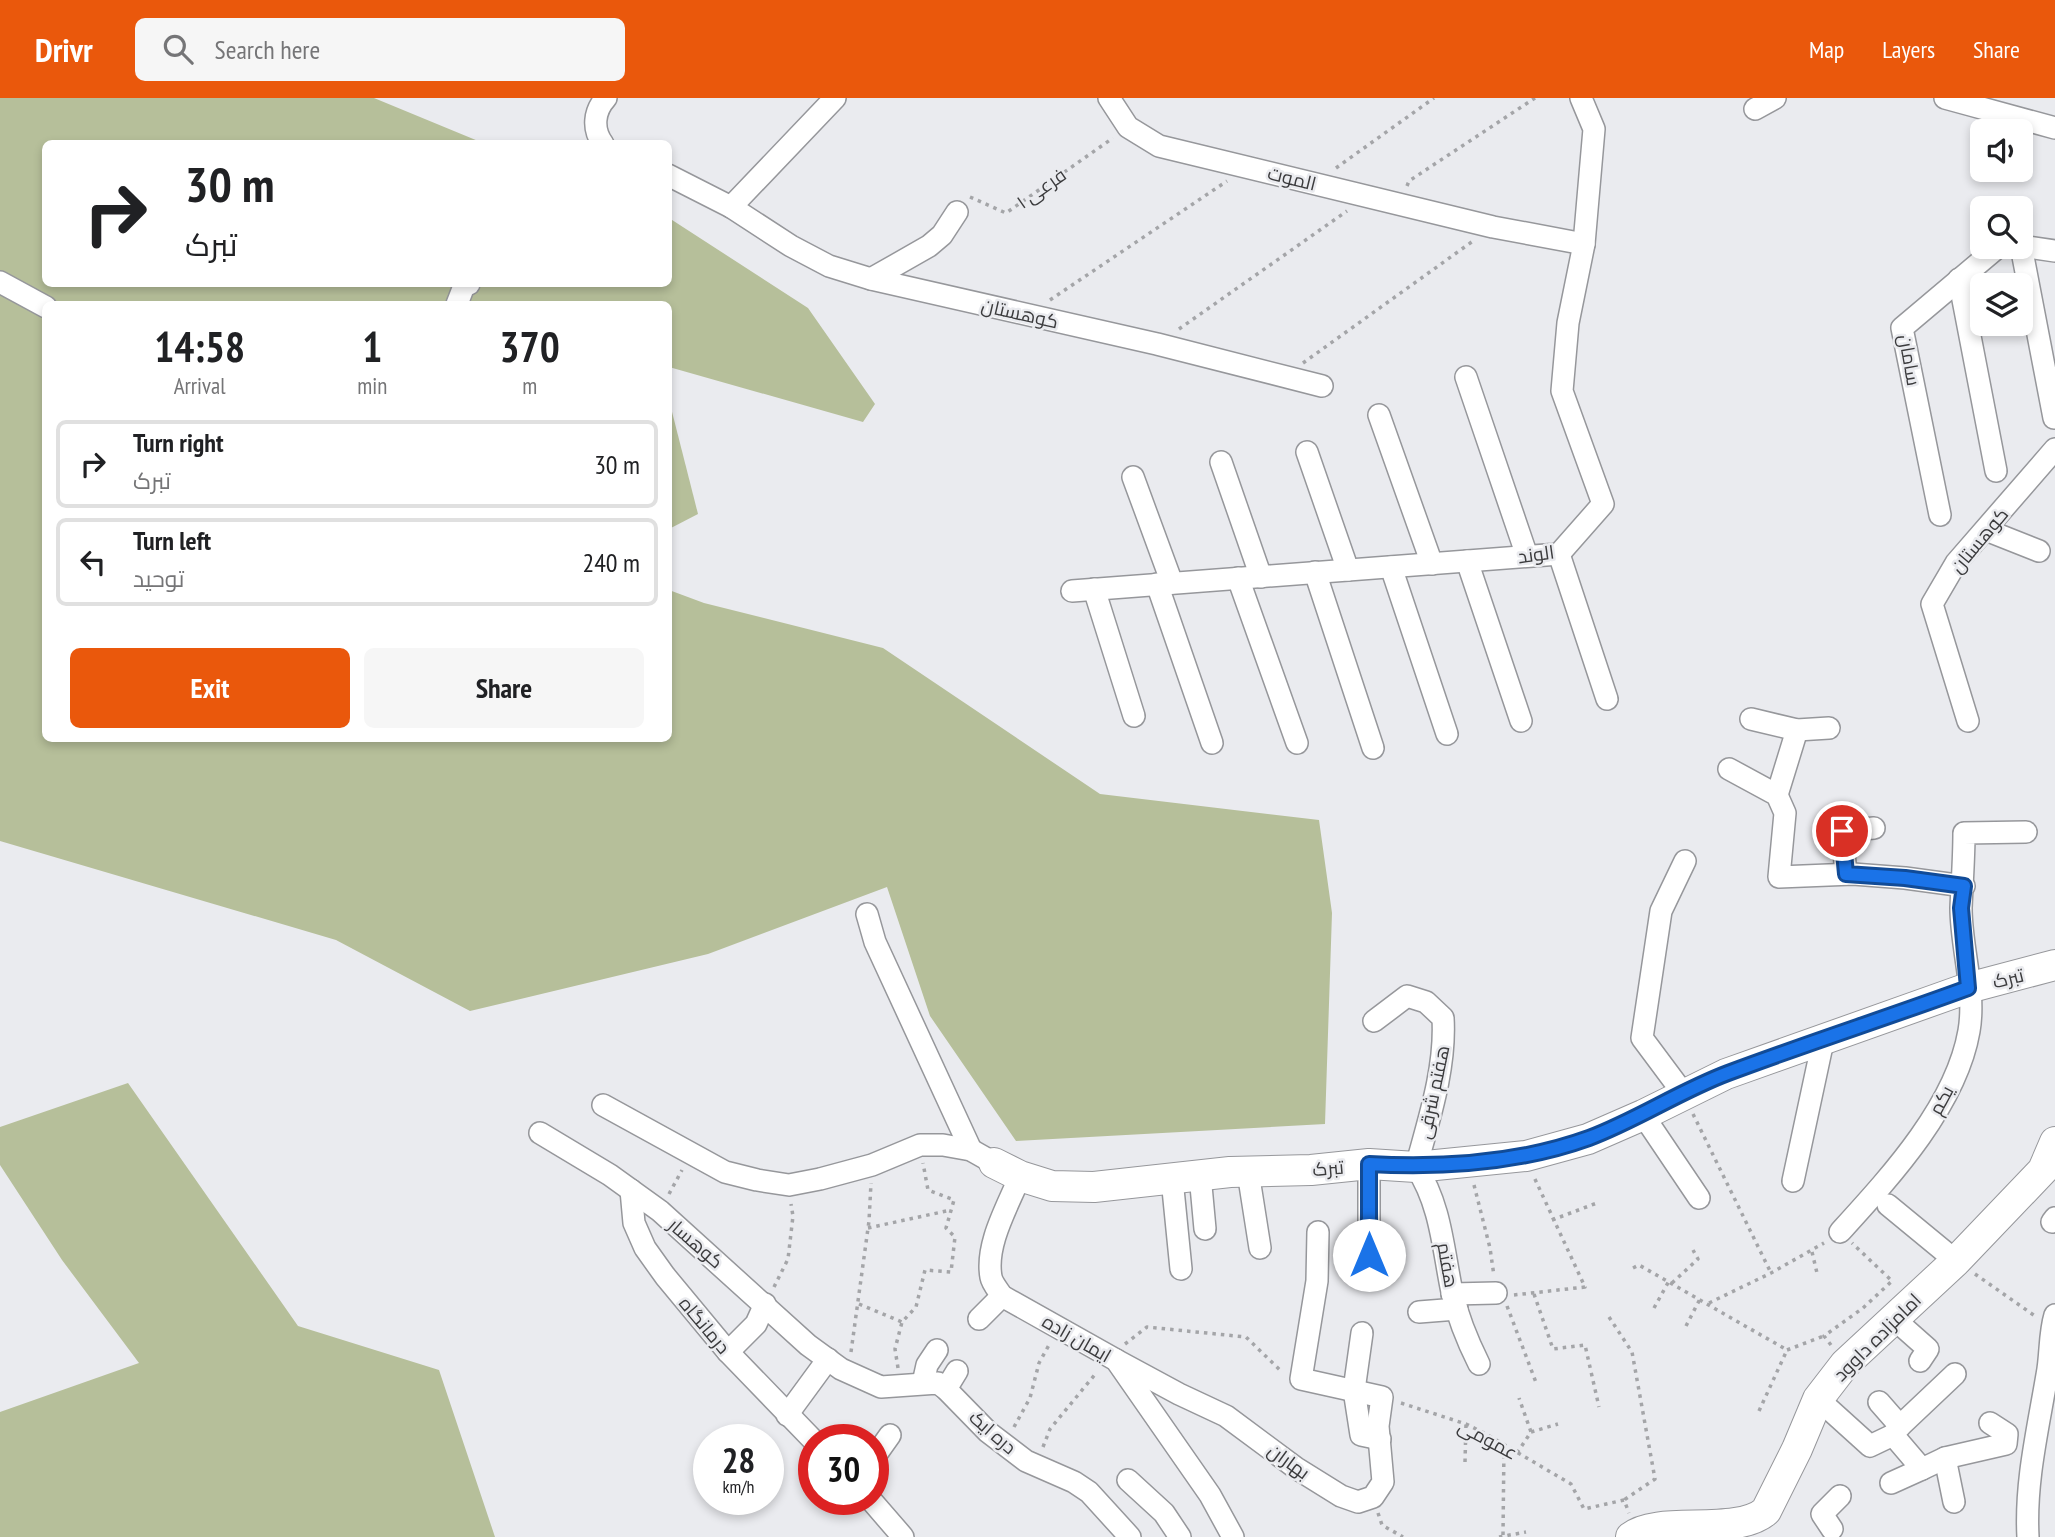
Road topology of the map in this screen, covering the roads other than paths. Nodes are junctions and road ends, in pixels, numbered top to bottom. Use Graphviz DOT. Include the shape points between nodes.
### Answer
graph roads {
  1 [pos="606,98"];
  2 [pos="835,98"];
  3 [pos="1108,98"];
  4 [pos="1581,98"];
  5 [pos="1775,98"];
  6 [pos="1945,98"];
  7 [pos="1755,109"];
  8 [pos="2055,128"];
  9 [pos="602,140"];
  10 [pos="672,177"];
  11 [pos="732,207"];
  12 [pos="957,212"];
  13 [pos="1584,244"];
  14 [pos="2033,248"];
  15 [pos="2055,251"];
  16 [pos="1983,259"];
  17 [pos="2023,259"];
  18 [pos="871,279"];
  19 [pos="1959,279"];
  20 [pos="0,282"];
  21 [pos="42,305"];
  22 [pos="1466,377"];
  23 [pos="1322,386"];
  24 [pos="1379,415"];
  25 [pos="2054,418"];
  26 [pos="2055,449"];
  27 [pos="1307,452"];
  28 [pos="1221,462"];
  29 [pos="1996,471"];
  30 [pos="1133,477"];
  31 [pos="1940,515"];
  32 [pos="1986,530"];
  33 [pos="2039,551"];
  34 [pos="1559,554"];
  35 [pos="1528,556"];
  36 [pos="1467,561"];
  37 [pos="1432,564"];
  38 [pos="1391,567"];
  39 [pos="1348,570"];
  40 [pos="1315,572"];
  41 [pos="1261,576"];
  42 [pos="1238,578"];
  43 [pos="1164,584"];
  44 [pos="1094,589"];
  45 [pos="1072,591"];
  46 [pos="1606,699"];
  47 [pos="1134,716"];
  48 [pos="1751,719"];
  49 [pos="1968,721"];
  50 [pos="1521,722"];
  51 [pos="1829,728"];
  52 [pos="1797,730"];
  53 [pos="1447,734"];
  54 [pos="1212,743"];
  55 [pos="1297,743"];
  56 [pos="1373,748"];
  57 [pos="1729,769"];
  58 [pos="1777,795"];
  59 [pos="1874,828"];
  60 [pos="2026,832"];
  61 [pos="1685,861"];
  62 [pos="1846,874"];
  63 [pos="1964,886"];
  64 [pos="867,914"];
  65 [pos="2055,965"];
  66 [pos="1968,988"];
  67 [pos="1374,1021"];
  68 [pos="1823,1041"];
  69 [pos="1683,1093"];
  70 [pos="603,1105"];
  71 [pos="1643,1115"];
  72 [pos="540,1133"];
  73 [pos="2055,1142"];
  74 [pos="995,1163"];
  75 [pos="1369,1164"];
  76 [pos="1416,1167"];
  77 [pos="2049,1167"];
  78 [pos="1248,1172"];
  79 [pos="1186,1177"];
  80 [pos="1793,1181"];
  81 [pos="631,1189"];
  82 [pos="1699,1198"];
  83 [pos="1880,1201"];
  84 [pos="1205,1229"];
  85 [pos="1318,1232"];
  86 [pos="1840,1232"];
  87 [pos="1260,1248"];
  88 [pos="1369,1255"];
  89 [pos="1956,1261"];
  90 [pos="1181,1269"];
  91 [pos="1500,1294"];
  92 [pos="1002,1296"];
  93 [pos="1455,1301"];
  94 [pos="765,1304"];
  95 [pos="1419,1312"];
  96 [pos="1893,1318"];
  97 [pos="979,1319"];
  98 [pos="2053,1321"];
  99 [pos="1363,1333"];
  100 [pos="937,1350"];
  101 [pos="728,1352"];
  102 [pos="1113,1358"];
  103 [pos="1920,1361"];
  104 [pos="834,1364"];
  105 [pos="1479,1364"];
  106 [pos="2051,1372"];
  107 [pos="1955,1374"];
  108 [pos="923,1383"];
  109 [pos="1354,1390"];
  110 [pos="1818,1399"];
  111 [pos="1879,1402"];
  112 [pos="787,1415"];
  113 [pos="1990,1423"];
  114 [pos="798,1426"];
  115 [pos="1897,1430"];
  116 [pos="1380,1439"];
  117 [pos="1945,1458"];
  118 [pos="1922,1469"];
  119 [pos="1128,1480"];
  120 [pos="1891,1483"];
  121 [pos="1840,1496"];
  122 [pos="1954,1502"];
  123 [pos="884,1515"];
  124 [pos="1700,1531"];
  125 [pos="1837,1532"];
  126 [pos="1634,1534"];
  127 [pos="903,1537"];
  128 [pos="1130,1537"];
  129 [pos="1180,1537"];
  130 [pos="1233,1537"];
  131 [pos="2028,1537"];
  1 -- 9 [label="street" via="597,113"];
  2 -- 11 [label="street"];
  3 -- 13 [label="street, الموت" via="1128,127 1158,146 1493,227"];
  4 -- 13 [label="street, الوند" via="1594,129"];
  5 -- 7 [label="street"];
  6 -- 8 [label="street"];
  10 -- 11 [label="street, کوهستان"];
  11 -- 18 [label="street, کوهستان" via="829,266"];
  12 -- 18 [label="street" via="943,235 929,246"];
  13 -- 34 [label="street, الوند" via="1562,391 1603,503"];
  14 -- 15 [label="street"];
  16 -- 19 [label="street, سامان"];
  17 -- 25 [label="street"];
  18 -- 23 [label="street, کوهستان"];
  19 -- 29 [label="street"];
  19 -- 31 [label="street, سامان" via="1902,328"];
  20 -- 21 [label="street"];
  22 -- 35 [label="street"];
  24 -- 37 [label="street"];
  26 -- 32 [label="street, کوهستان"];
  27 -- 39 [label="street"];
  28 -- 41 [label="street"];
  30 -- 43 [label="street"];
  32 -- 33 [label="street"];
  32 -- 49 [label="street, کوهستان" via="1956,563 1932,604"];
  34 -- 35 [label="street, الوند"];
  34 -- 46 [label="street"];
  35 -- 36 [label="street, الوند"];
  36 -- 37 [label="street, الوند"];
  36 -- 50 [label="street"];
  37 -- 38 [label="street, الوند"];
  38 -- 39 [label="street, الوند"];
  38 -- 53 [label="street"];
  39 -- 40 [label="street, الوند"];
  40 -- 41 [label="street, الوند"];
  40 -- 56 [label="street"];
  41 -- 42 [label="street, الوند"];
  42 -- 43 [label="street, الوند"];
  42 -- 55 [label="street"];
  43 -- 44 [label="street, الوند"];
  43 -- 54 [label="street"];
  44 -- 45 [label="street, الوند"];
  44 -- 47 [label="street"];
  48 -- 52 [label="street"];
  51 -- 52 [label="street"];
  52 -- 58 [label="street"];
  57 -- 58 [label="street"];
  58 -- 62 [label="street" via="1785,813 1779,877"];
  59 -- 62 [label="street" via="1842,831"];
  60 -- 63 [label="street, یکم" via="1964,833"];
  61 -- 69 [label="street" via="1661,911 1642,1038"];
  62 -- 63 [label="street"];
  63 -- 66 [label="street, یکم" via="1961,908"];
  64 -- 74 [label="street" via="875,942"];
  65 -- 66 [label="street, تبرک"];
  66 -- 68 [label="street, تبرک"];
  66 -- 83 [label="street, یکم" via="1969,1032 1959,1065"];
  67 -- 76 [label="street, هفتم شرقی" via="1407,996 1426,1002 1443,1018 1432,1110"];
  68 -- 69 [label="street, تبرک"];
  68 -- 80 [label="street"];
  69 -- 71 [label="street, تبرک"];
  70 -- 74 [label="street, تبرک" via="725,1172 789,1185 872,1165 920,1145 943,1145"];
  71 -- 76 [label="street, تبرک" via="1588,1139 1526,1156"];
  71 -- 82 [label="street"];
  72 -- 81 [label="street, کوهسار"];
  73 -- 77 [label="street, امامزاده داوود"];
  74 -- 79 [label="street, تبرک" via="1052,1186"];
  74 -- 92 [label="street" via="997,1235 990,1259 991,1279"];
  75 -- 76 [label="street, تبرک"];
  75 -- 78 [label="street, تبرک"];
  75 -- 88 [label="street"];
  76 -- 93 [label="street, هفتم" via="1433,1198"];
  77 -- 89 [label="street, امامزاده داوود"];
  78 -- 79 [label="street, تبرک"];
  78 -- 87 [label="street"];
  79 -- 84 [label="street"];
  79 -- 90 [label="street"];
  81 -- 94 [label="street, کوهسار"];
  81 -- 101 [label="street, درمانگاه" via="634,1223 645,1248"];
  83 -- 86 [label="street, یکم"];
  83 -- 89 [label="street"];
  85 -- 109 [label="street" via="1317,1281 1301,1379"];
  89 -- 96 [label="street, امامزاده داوود"];
  91 -- 93 [label="street"];
  92 -- 97 [label="street"];
  92 -- 102 [label="street, ایمان زاده"];
  93 -- 95 [label="street"];
  93 -- 105 [label="street, هفتم" via="1462,1331"];
  94 -- 101 [label="street" via="756,1324"];
  94 -- 104 [label="street, کوهسار"];
  96 -- 103 [label="street" via="1928,1349"];
  96 -- 110 [label="street, امامزاده داوود" via="1845,1364"];
  98 -- 106 [label="street"];
  99 -- 109 [label="street"];
  100 -- 108 [label="street"];
  101 -- 112 [label="street, درمانگاه"];
  102 -- 116 [label="street, بهاران" via="1226,1416 1296,1468 1358,1502 1373,1497 1383,1482"];
  102 -- 130 [label="street, ایمان زاده" via="1210,1494"];
  104 -- 108 [label="street, دره ایک" via="881,1387"];
  104 -- 112 [label="street"];
  106 -- 131 [label="street" via="2029,1480"];
  107 -- 115 [label="street"];
  108 -- 128 [label="street, دره ایک" via="952,1380 988,1432 1035,1465 1089,1492"];
  109 -- 116 [label="street" via="1361,1435"];
  109 -- 116 [label="street" via="1382,1397"];
  110 -- 115 [label="street" via="1870,1446"];
  110 -- 124 [label="street, امامزاده داوود" via="1766,1511 1759,1517"];
  111 -- 115 [label="street"];
  112 -- 114 [label="street, درمانگاه"];
  113 -- 117 [label="street" via="2007,1434 2006,1444"];
  115 -- 118 [label="street"];
  117 -- 118 [label="street"];
  117 -- 122 [label="street"];
  118 -- 120 [label="street"];
  119 -- 129 [label="street" via="1164,1513"];
  121 -- 125 [label="street" via="1822,1514"];
  123 -- 127 [label="street"];
  124 -- 126 [label="street, امامزاده داوود"];
}
